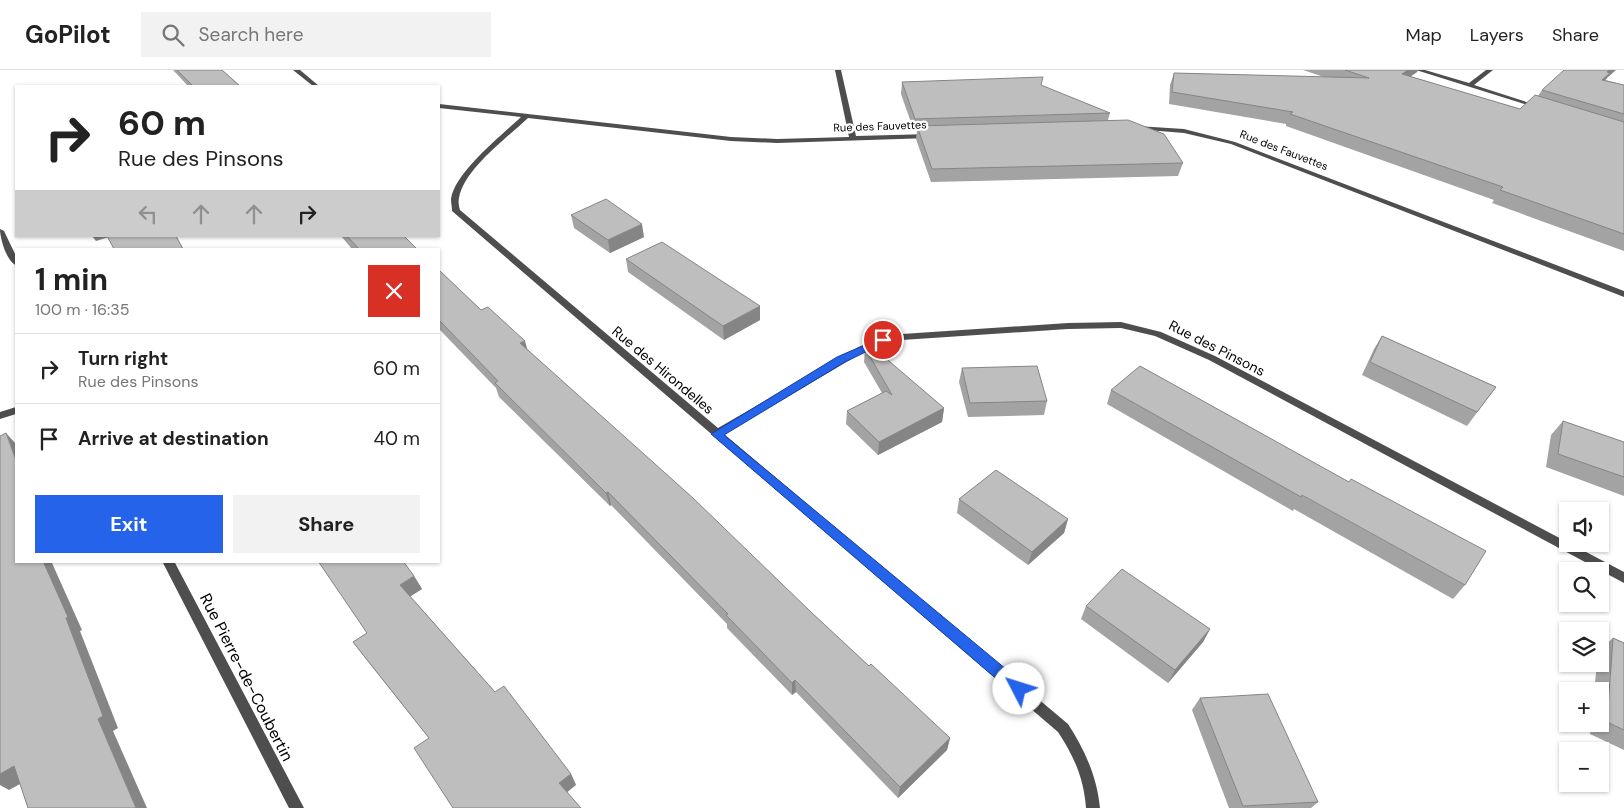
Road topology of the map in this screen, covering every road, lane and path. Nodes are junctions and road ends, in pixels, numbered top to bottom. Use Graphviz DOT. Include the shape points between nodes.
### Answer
graph roads {
  1 [pos="296,70"];
  2 [pos="838,70"];
  3 [pos="1419,70"];
  4 [pos="1490,70"];
  5 [pos="315,85"];
  6 [pos="1469,86"];
  7 [pos="440,106"];
  8 [pos="1551,111"];
  9 [pos="526,116"];
  10 [pos="1126,128"];
  11 [pos="941,135"];
  12 [pos="853,139"];
  13 [pos="0,231"];
  14 [pos="15,261"];
  15 [pos="1624,294"];
  16 [pos="15,410"];
  17 [pos="0,416"];
  18 [pos="716,434"];
  19 [pos="169,563"];
  20 [pos="1624,578"];
  21 [pos="296,808"];
  22 [pos="1093,808"];
  1 -- 5 [label="street"];
  2 -- 12 [label="street"];
  3 -- 6 [label="street"];
  4 -- 6 [label="street"];
  6 -- 8 [label="street"];
  7 -- 9 [label="street, Rue des Fauvettes"];
  9 -- 12 [label="street, Rue des Fauvettes" via="731,139"];
  9 -- 18 [label="street, Rue des Hirondelles" via="460,183 454,204 456,211"];
  10 -- 15 [label="street, Rue des Fauvettes" via="1184,131 1233,143"];
  11 -- 12 [label="street, Rue des Fauvettes"];
  13 -- 14 [label="street"];
  16 -- 17 [label="street"];
  18 -- 20 [label="street, Rue des Pinsons" via="841,360 883,340 922,335 1121,325 1158,334 1212,358"];
  18 -- 22 [label="street, Rue des Hirondelles" via="1063,728 1078,750"];
  19 -- 21 [label="street, Rue Pierre-de-Coubertin"];
}
